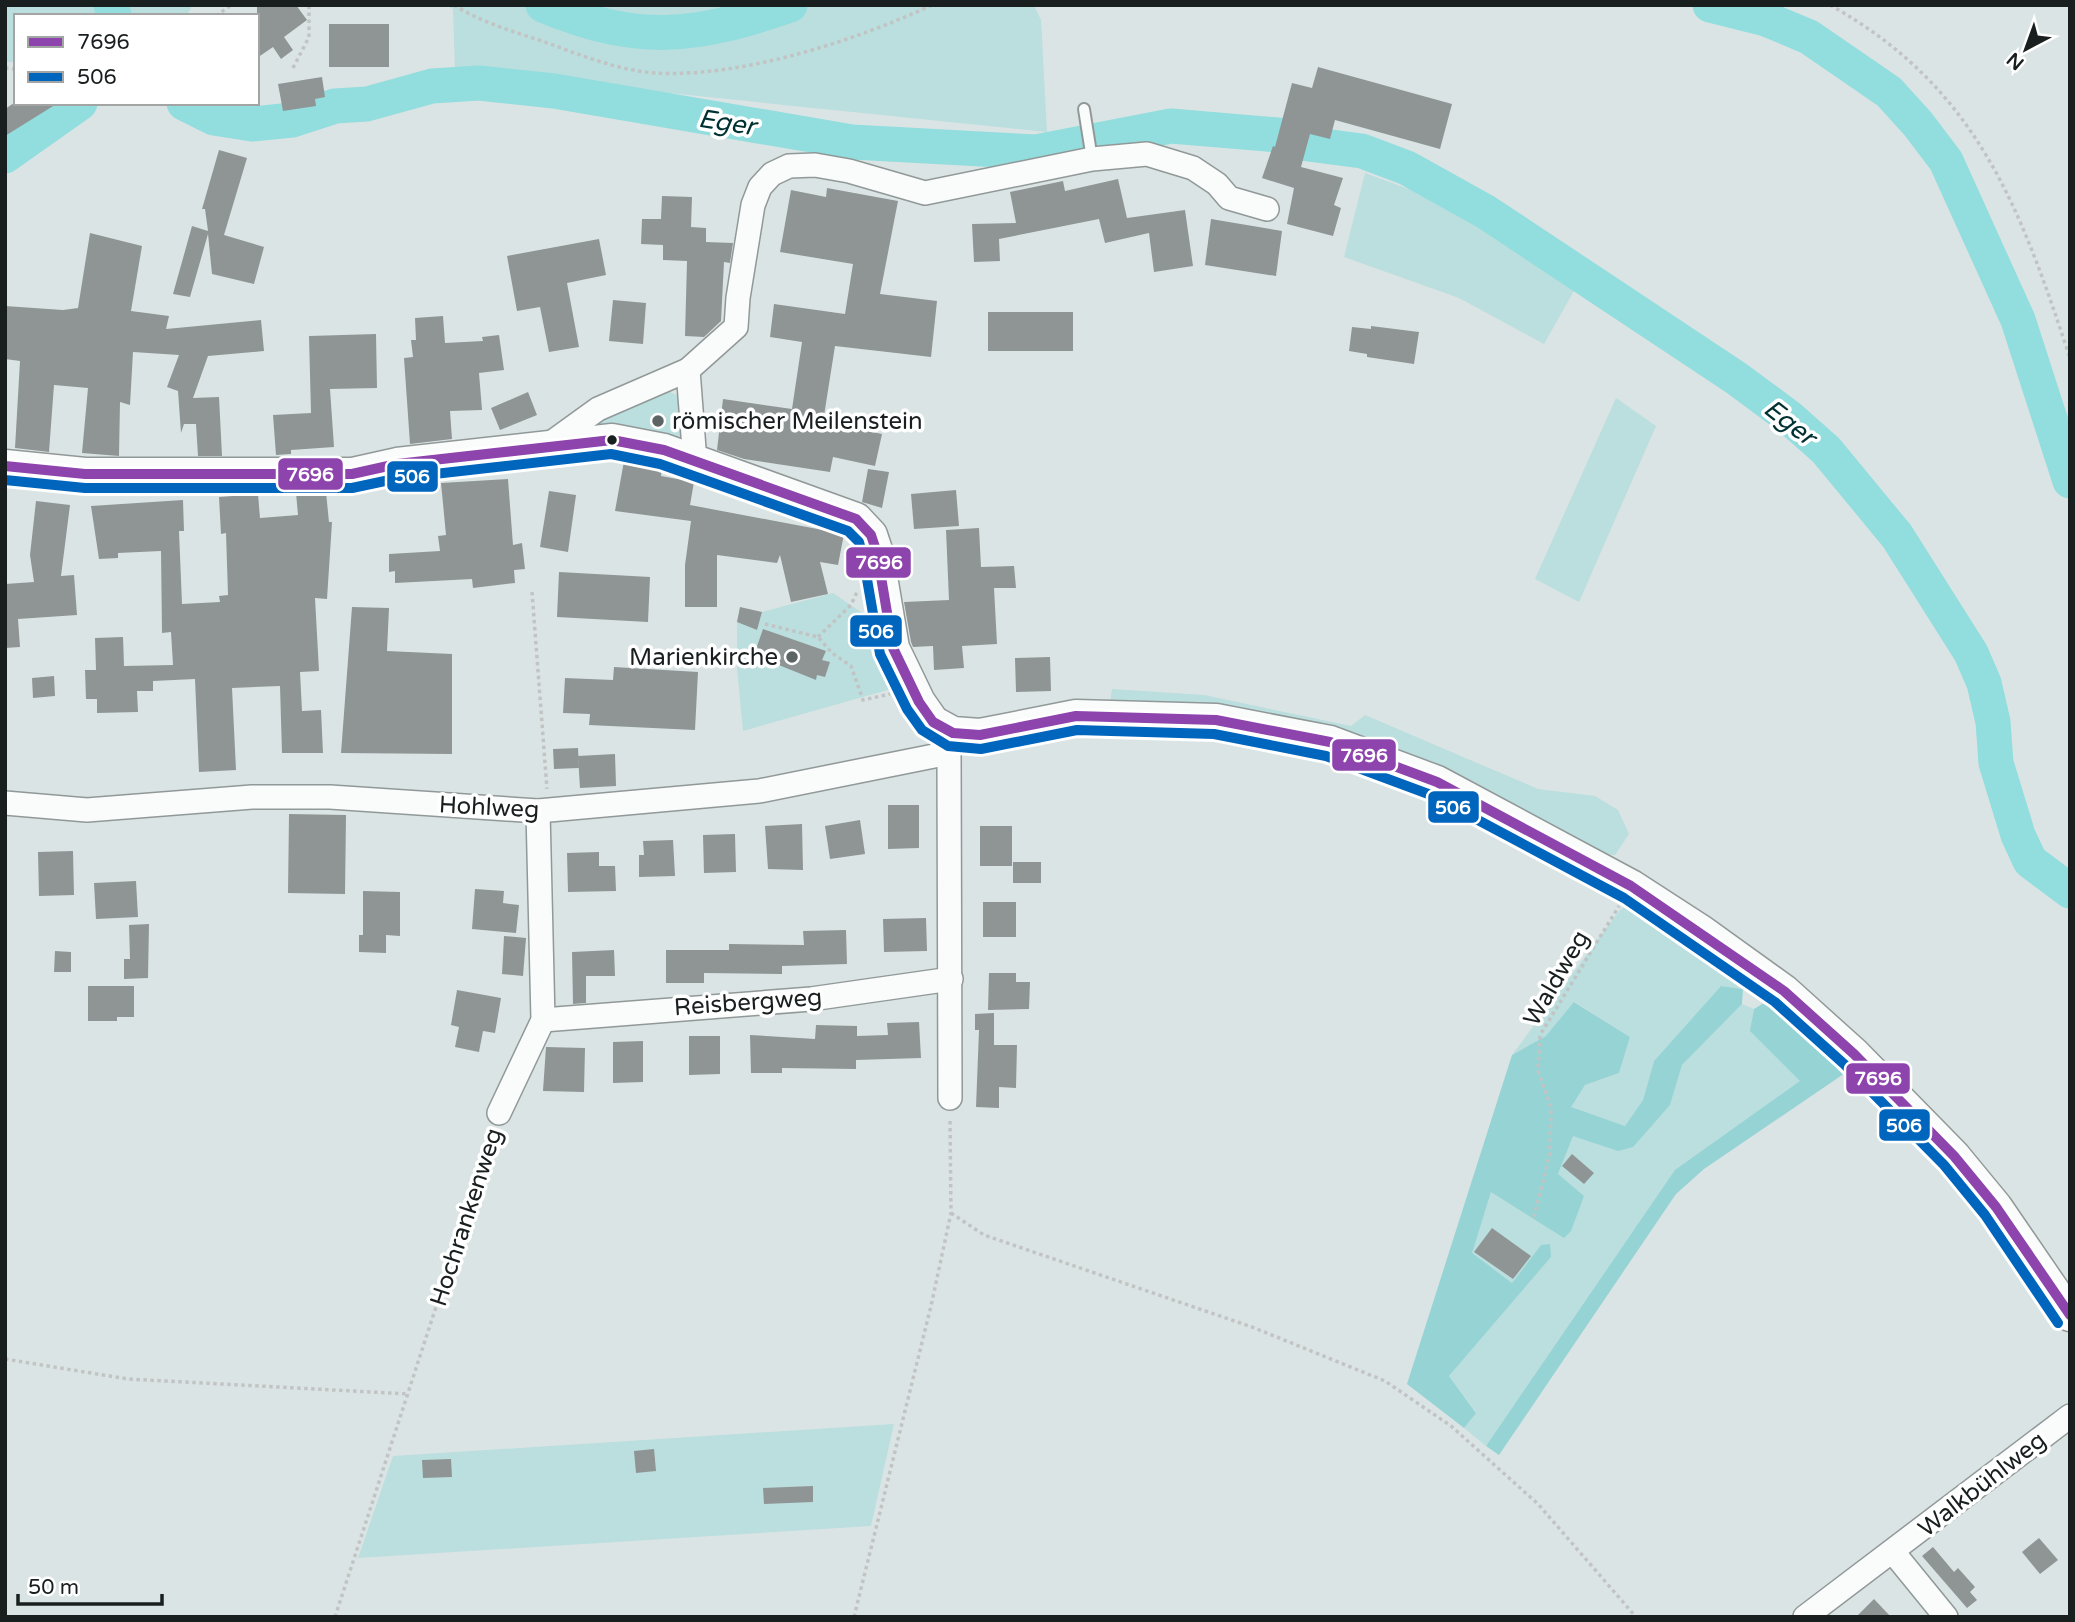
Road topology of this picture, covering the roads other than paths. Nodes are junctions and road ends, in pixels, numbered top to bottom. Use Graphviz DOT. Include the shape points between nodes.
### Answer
graph roads {
  1 [pos="1084,108"];
  2 [pos="1091,159"];
  3 [pos="1267,209"];
  4 [pos="688,370"];
  5 [pos="543,449"];
  6 [pos="695,462"];
  7 [pos="5,466"];
  8 [pos="951,743"];
  9 [pos="5,803"];
  10 [pos="538,811"];
  11 [pos="951,979"];
  12 [pos="543,1020"];
  13 [pos="950,1098"];
  14 [pos="499,1113"];
  15 [pos="2070,1315"];
  16 [pos="2070,1416"];
  17 [pos="1894,1552"];
  18 [pos="1805,1617"];
  19 [pos="1947,1617"];
  1 -- 2 [label="lane"];
  2 -- 3 [label="street" via="1147,154 1193,168 1229,198"];
  2 -- 4 [label="street" via="925,193 815,165 789,166 772,174 753,205 736,327"];
  4 -- 5 [label="street" via="598,409"];
  4 -- 6 [label="street"];
  5 -- 6 [label="street" via="612,440 664,450"];
  5 -- 7 [label="street" via="397,464 352,474 85,474"];
  6 -- 8 [label="street" via="856,519 871,535 893,648 912,688"];
  8 -- 10 [label="street, Hohlweg" via="759,791"];
  8 -- 11 [label="street"];
  8 -- 15 [label="street" via="1076,716 1216,720 1329,742 1437,782 1631,886 1757,970 1854,1054 1954,1156 1996,1206"];
  9 -- 10 [label="street, Hohlweg" via="87,810 252,797 330,797"];
  10 -- 12 [label="street, Hochrankenweg"];
  11 -- 12 [label="street, Reisbergweg" via="811,999"];
  11 -- 13 [label="street"];
  12 -- 14 [label="street, Hochrankenweg"];
  16 -- 17 [label="street, Walkbühlweg"];
  17 -- 18 [label="street, Walkbühlweg"];
  17 -- 19 [label="street, Walkbühlweg"];
}
